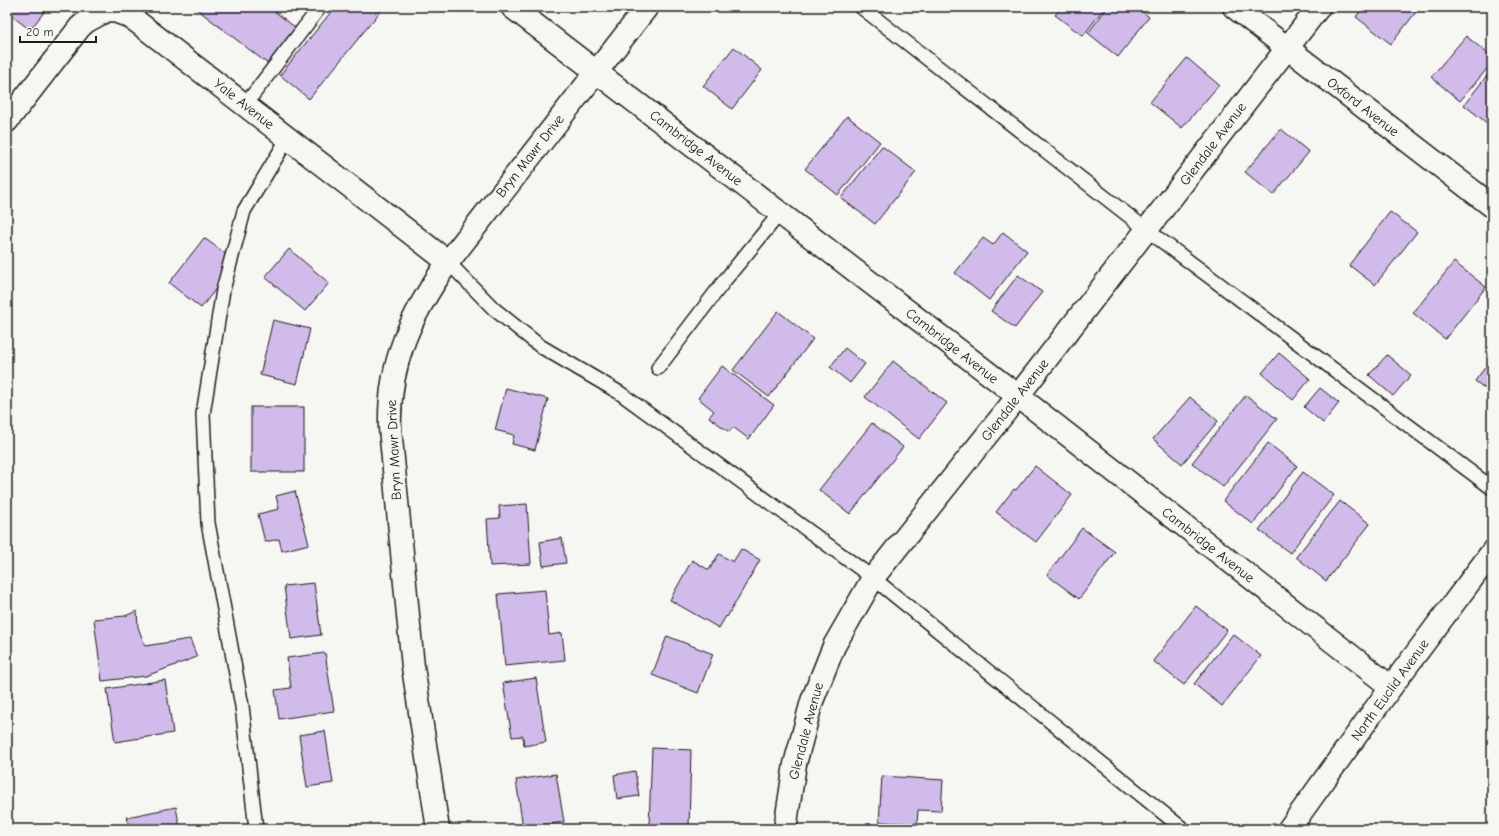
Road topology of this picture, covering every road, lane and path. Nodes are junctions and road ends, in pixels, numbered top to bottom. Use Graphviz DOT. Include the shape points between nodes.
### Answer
graph roads {
  1 [pos="320,7"];
  2 [pos="512,7"];
  3 [pos="647,7"];
  4 [pos="861,7"];
  5 [pos="1234,7"];
  6 [pos="1319,7"];
  7 [pos="108,8"];
  8 [pos="1286,48"];
  9 [pos="596,71"];
  10 [pos="245,105"];
  11 [pos="11,109"];
  12 [pos="288,138"];
  13 [pos="1492,206"];
  14 [pos="780,213"];
  15 [pos="1148,230"];
  16 [pos="448,262"];
  17 [pos="658,368"];
  18 [pos="1018,396"];
  19 [pos="1492,488"];
  20 [pos="1492,552"];
  21 [pos="873,578"];
  22 [pos="1391,687"];
  23 [pos="256,829"];
  24 [pos="438,829"];
  25 [pos="785,829"];
  26 [pos="1183,829"];
  27 [pos="1289,829"];
  1 -- 10 [label="lane"];
  2 -- 9 [label="street, Cambridge Avenue"];
  3 -- 9 [label="street, Bryn Mawr Drive"];
  4 -- 15 [label="lane"];
  5 -- 8 [label="street, Oxford Avenue"];
  6 -- 8 [label="street, Glendale Avenue"];
  7 -- 10 [label="street, Yale Avenue" via="136,21"];
  7 -- 11 [label="street, Yale Avenue" via="80,27 44,73"];
  8 -- 13 [label="street, Oxford Avenue"];
  8 -- 15 [label="street, Glendale Avenue"];
  9 -- 14 [label="street, Cambridge Avenue"];
  9 -- 16 [label="street, Bryn Mawr Drive"];
  10 -- 12 [label="street, Yale Avenue"];
  12 -- 16 [label="street, Yale Avenue"];
  12 -- 23 [label="lane" via="244,211 223,290 203,414 208,523 242,706"];
  14 -- 17 [label="lane"];
  14 -- 18 [label="street, Cambridge Avenue"];
  15 -- 18 [label="street, Glendale Avenue"];
  15 -- 19 [label="lane"];
  16 -- 21 [label="lane" via="494,308 540,346 620,393"];
  16 -- 24 [label="street, Bryn Mawr Drive" via="429,289 407,331 397,359 390,410 413,667"];
  18 -- 21 [label="street, Glendale Avenue"];
  18 -- 22 [label="street, Cambridge Avenue"];
  20 -- 22 [label="street, North Euclid Avenue"];
  21 -- 25 [label="street, Glendale Avenue" via="834,646 812,701 794,764"];
  21 -- 26 [label="lane"];
  22 -- 27 [label="street, North Euclid Avenue"];
}
